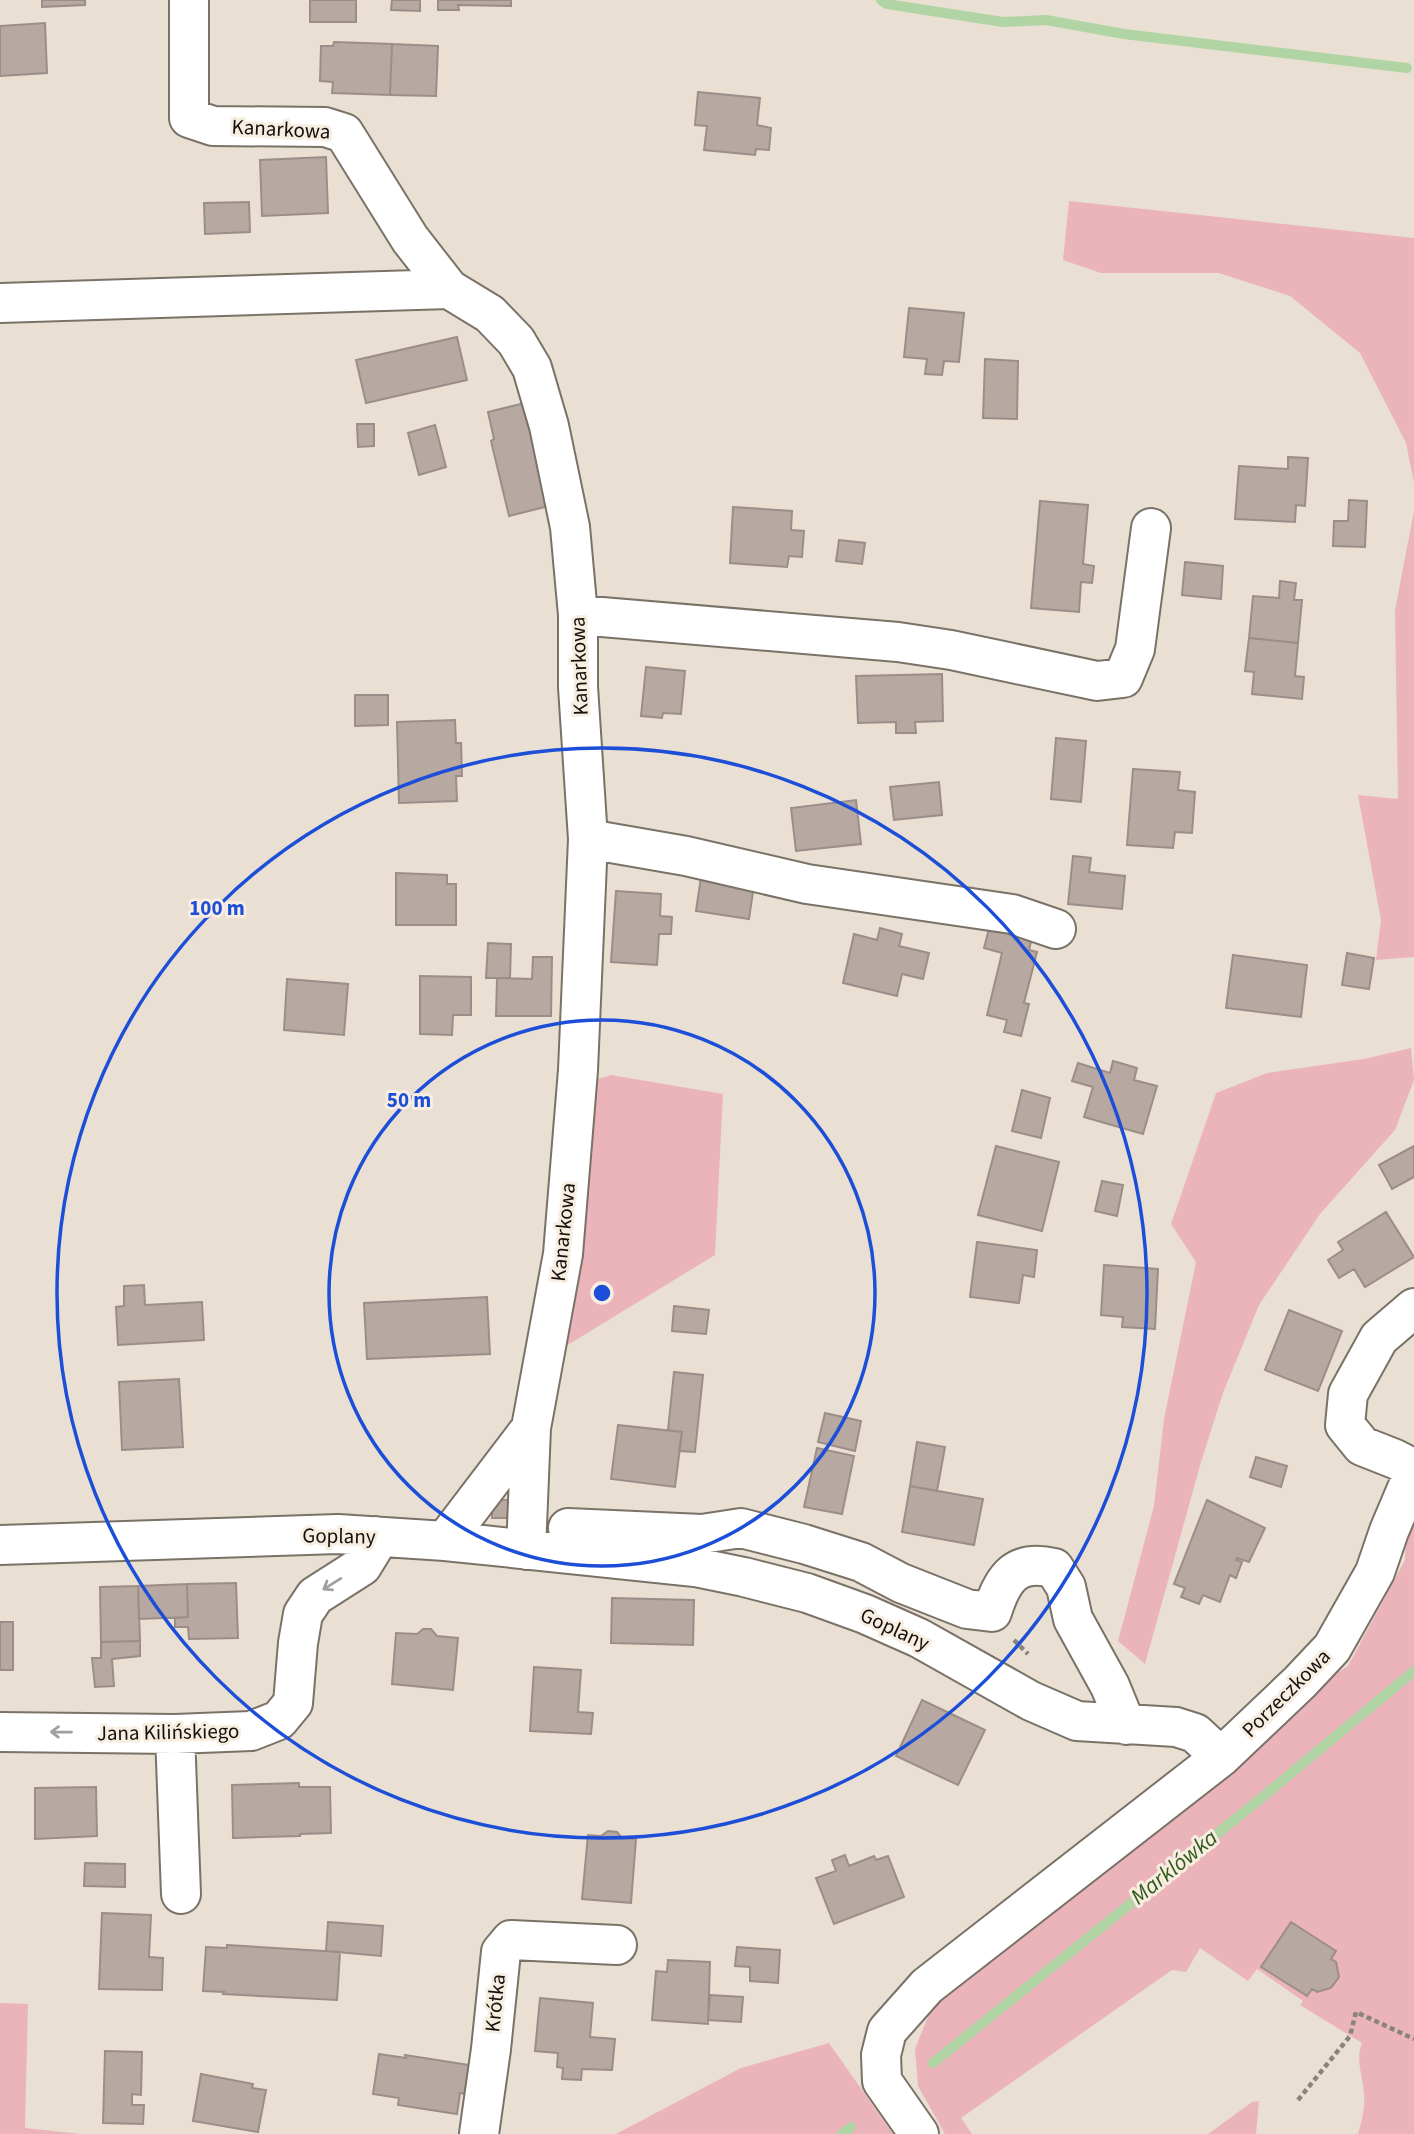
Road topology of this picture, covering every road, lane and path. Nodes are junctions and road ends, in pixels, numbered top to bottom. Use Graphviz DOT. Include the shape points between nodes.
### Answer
graph roads {
  1 [pos="189,0"];
  2 [pos="449,289"];
  3 [pos="0,303"];
  4 [pos="1151,527"];
  5 [pos="578,615"];
  6 [pos="588,839"];
  7 [pos="1056,929"];
  8 [pos="1414,1308"];
  9 [pos="531,1428"];
  10 [pos="1414,1471"];
  11 [pos="375,1536"];
  12 [pos="527,1538"];
  13 [pos="445,1541"];
  14 [pos="0,1545"];
  15 [pos="1126,1725"];
  16 [pos="0,1732"];
  17 [pos="175,1734"];
  18 [pos="1221,1758"];
  19 [pos="181,1894"];
  20 [pos="617,1945"];
  21 [pos="1414,2039"];
  22 [pos="1298,2100"];
  23 [pos="479,2134"];
  24 [pos="919,2134"];
  1 -- 2 [label="street, Kanarkowa" via="189,118 213,126 325,127 344,133 410,239"];
  2 -- 3 [label="street"];
  2 -- 5 [label="street, Kanarkowa" via="490,314 516,341 532,368 570,527"];
  4 -- 5 [label="street" via="1135,649 1123,678 1097,681 898,642"];
  5 -- 6 [label="street, Kanarkowa"];
  6 -- 7 [label="street" via="807,884 1012,914"];
  6 -- 9 [label="street, Kanarkowa" via="578,1070 563,1254"];
  8 -- 10 [label="street" via="1378,1338 1348,1394 1345,1425 1363,1446"];
  9 -- 12 [label="street, Kanarkowa"];
  9 -- 13 [label="street, Kanarkowa"];
  10 -- 18 [label="street, Porzeczkowa" via="1376,1572 1332,1648"];
  11 -- 13 [label="street, Goplany"];
  11 -- 14 [label="street, Goplany"];
  11 -- 17 [label="street, Jana Kilińskiego, one-way" via="362,1566 315,1596 303,1614 293,1703 279,1720 251,1731"];
  12 -- 13 [label="street, Goplany"];
  12 -- 15 [label="street, Goplany" via="695,1567 807,1593 919,1638 1077,1721"];
  12 -- 15 [label="street" via="688,1534 741,1528 861,1562 967,1609 992,1612 998,1592 1015,1570 1035,1564 1054,1568 1066,1587 1073,1619"];
  15 -- 18 [label="street, Goplany" via="1176,1727 1195,1734"];
  17 -- 16 [label="street, Jana Kilińskiego, one-way"];
  17 -- 19 [label="street"];
  18 -- 24 [label="street" via="927,1986 887,2031 882,2081"];
  20 -- 23 [label="street, Krótka" via="511,1940 500,1952"];
  21 -- 22 [label="path" via="1356,2012 1350,2036"];
}
